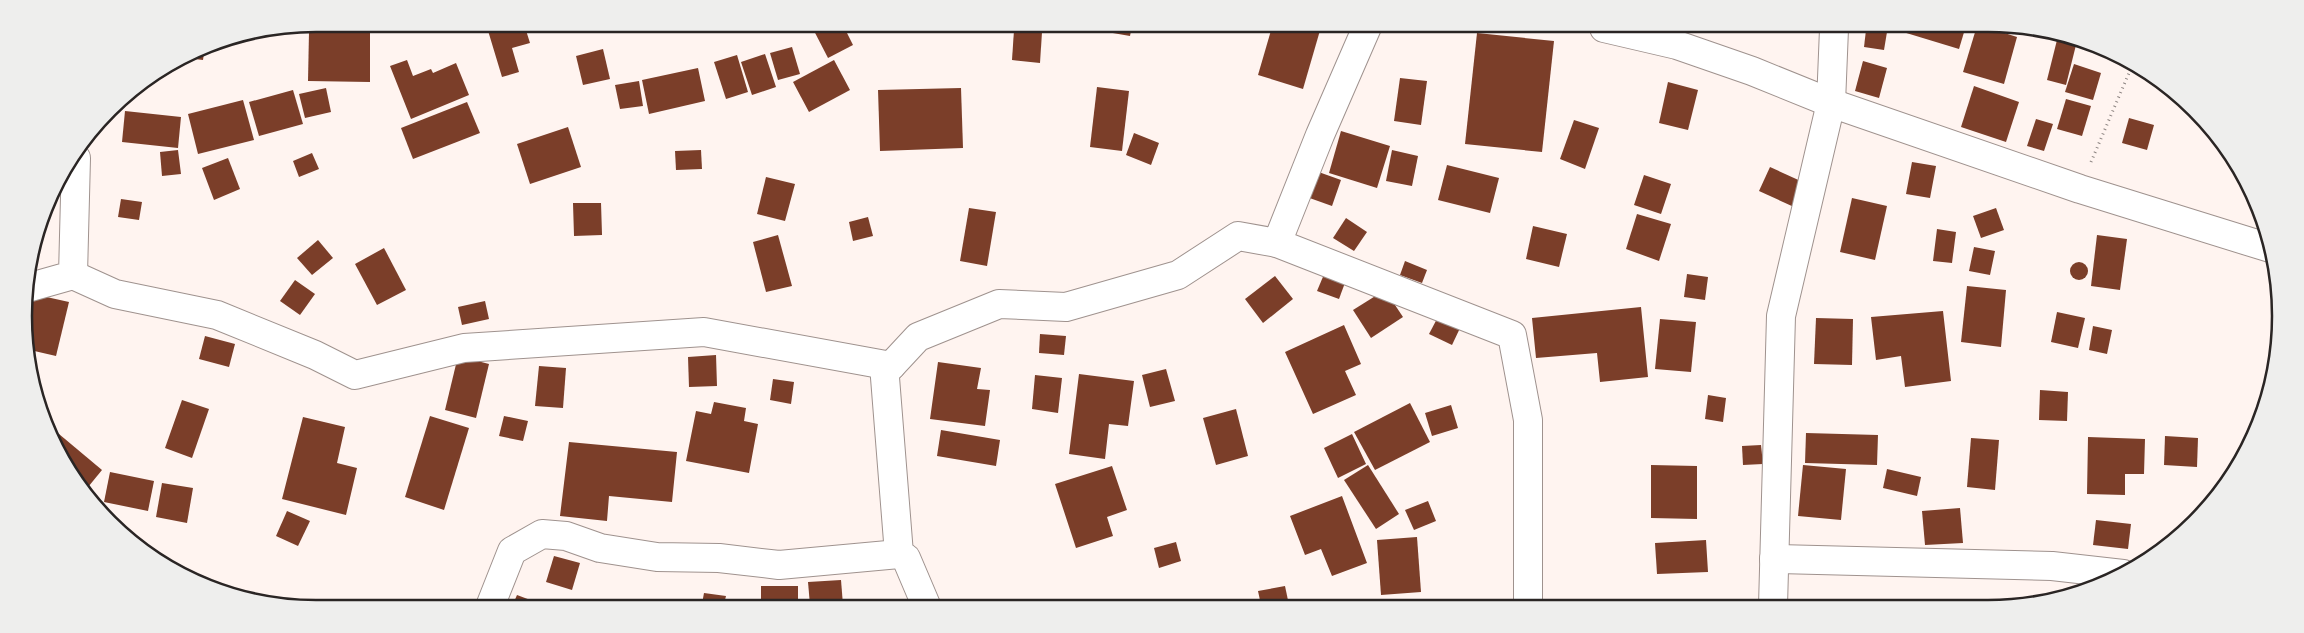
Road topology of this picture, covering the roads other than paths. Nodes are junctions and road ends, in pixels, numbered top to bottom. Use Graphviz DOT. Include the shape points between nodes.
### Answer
graph roads {
  1 [pos="1365,32"];
  2 [pos="1622,32"];
  3 [pos="1834,32"];
  4 [pos="1831,103"];
  5 [pos="76,166"];
  6 [pos="1278,243"];
  7 [pos="2263,246"];
  8 [pos="72,274"];
  9 [pos="34,286"];
  10 [pos="891,366"];
  11 [pos="899,554"];
  12 [pos="1774,559"];
  13 [pos="2110,573"];
  14 [pos="494,600"];
  15 [pos="924,600"];
  16 [pos="1528,600"];
  17 [pos="1773,600"];
  1 -- 6 [label="street"];
  2 -- 4 [label="street" via="1677,44"];
  3 -- 4 [label="street"];
  4 -- 7 [label="street" via="2080,189"];
  4 -- 12 [label="street" via="1781,316"];
  5 -- 8 [label="street"];
  6 -- 10 [label="street" via="1238,236 1178,275 1066,307 999,304 918,336"];
  6 -- 16 [label="street" via="1512,335 1528,420"];
  8 -- 9 [label="street"];
  8 -- 10 [label="street" via="114,294 217,315 316,355 355,375 464,348 704,332"];
  10 -- 11 [label="street" via="884,365"];
  11 -- 14 [label="street" via="779,565 720,558 657,557 600,548 566,536 542,534 512,551"];
  11 -- 15 [label="street" via="906,558"];
  12 -- 13 [label="street" via="2052,566"];
  12 -- 17 [label="street"];
}
